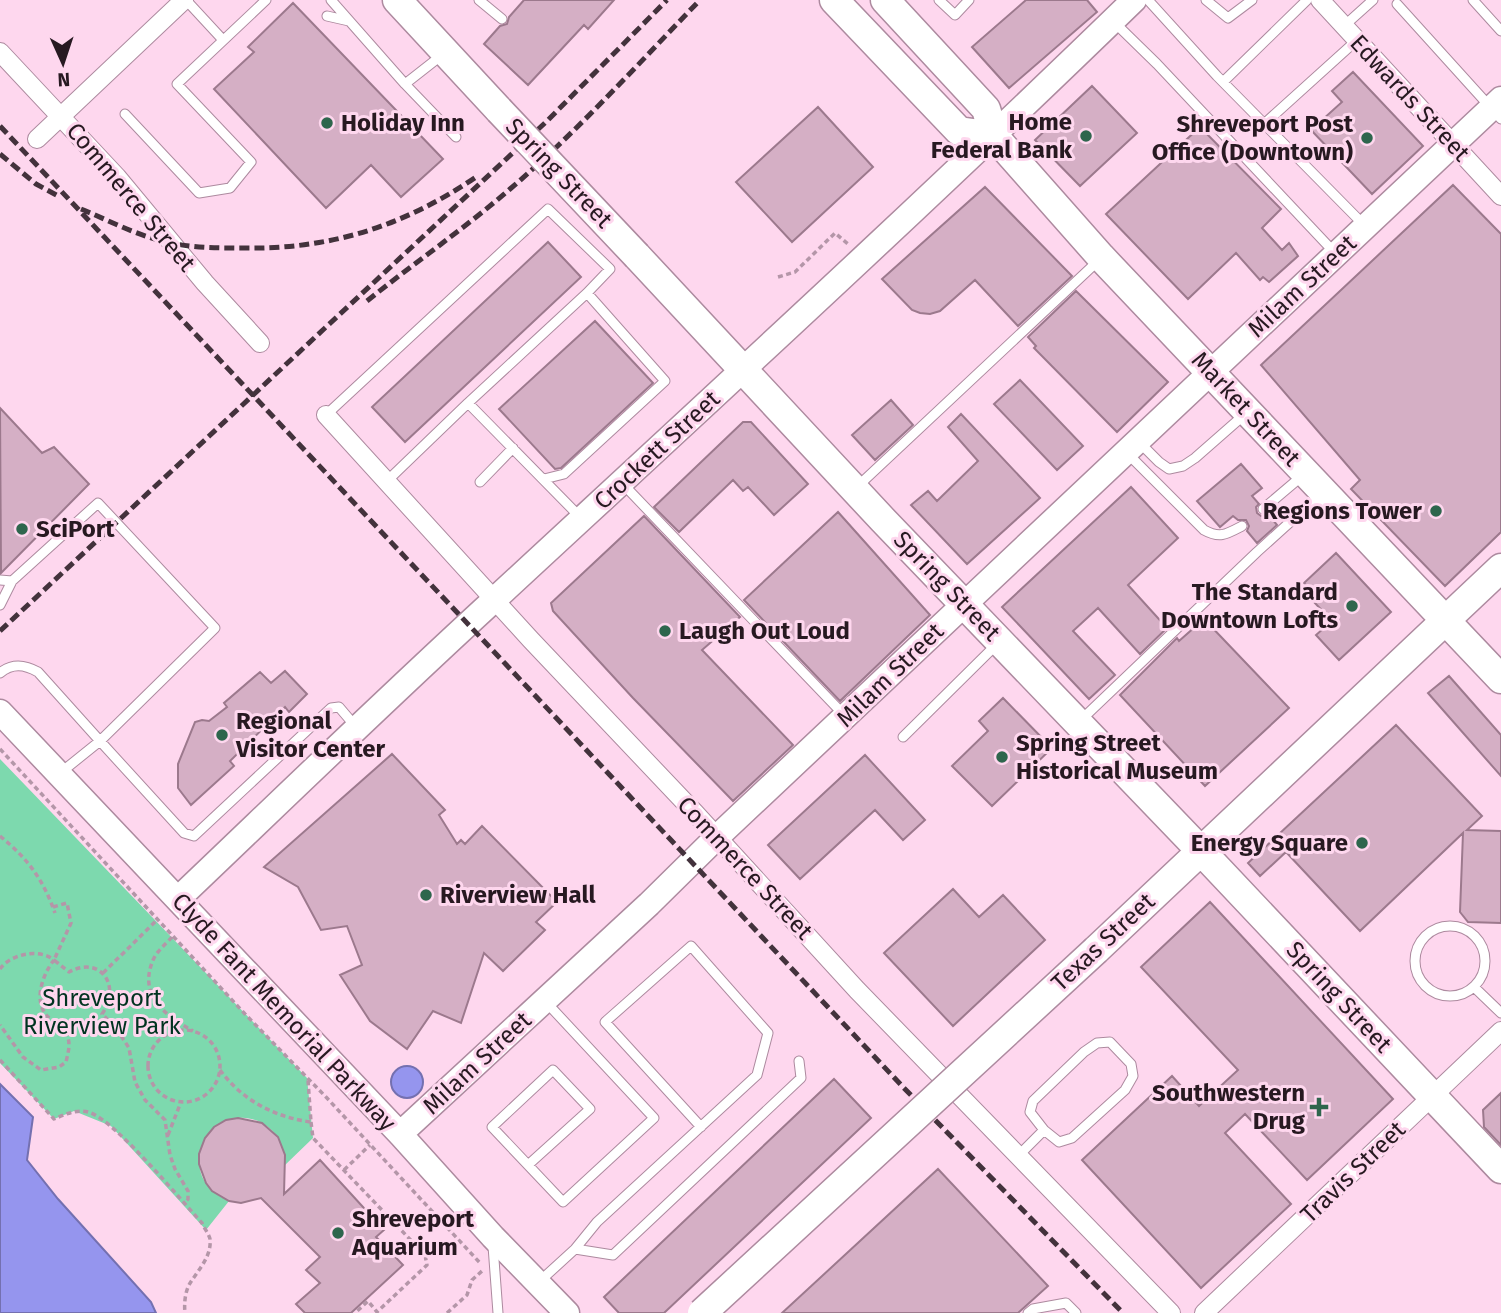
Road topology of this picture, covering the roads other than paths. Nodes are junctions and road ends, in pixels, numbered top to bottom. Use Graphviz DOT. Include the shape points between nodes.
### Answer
graph roads {
  1 [pos="185,0"];
  2 [pos="265,0"];
  3 [pos="331,0"];
  4 [pos="479,0"];
  5 [pos="834,0"];
  6 [pos="885,0"];
  7 [pos="939,0"];
  8 [pos="970,0"];
  9 [pos="1134,0"];
  10 [pos="1148,0"];
  11 [pos="1206,0"];
  12 [pos="1252,0"];
  13 [pos="1307,0"];
  14 [pos="1373,0"];
  15 [pos="1473,0"];
  16 [pos="406,3"];
  17 [pos="1328,3"];
  18 [pos="1396,4"];
  19 [pos="327,16"];
  20 [pos="502,19"];
  21 [pos="1113,20"];
  22 [pos="350,21"];
  23 [pos="1501,30"];
  24 [pos="1350,33"];
  25 [pos="223,40"];
  26 [pos="0,52"];
  27 [pos="446,52"];
  28 [pos="1223,82"];
  29 [pos="405,85"];
  30 [pos="1497,109"];
  31 [pos="124,114"];
  32 [pos="61,115"];
  33 [pos="1264,124"];
  34 [pos="995,136"];
  35 [pos="456,137"];
  36 [pos="37,139"];
  37 [pos="1452,144"];
  38 [pos="1501,196"];
  39 [pos="1365,227"];
  40 [pos="1336,254"];
  41 [pos="1101,257"];
  42 [pos="587,293"];
  43 [pos="260,343"];
  44 [pos="744,370"];
  45 [pos="1211,372"];
  46 [pos="468,403"];
  47 [pos="1248,412"];
  48 [pos="327,415"];
  49 [pos="1132,446"];
  50 [pos="513,448"];
  51 [pos="544,479"];
  52 [pos="387,481"];
  53 [pos="480,482"];
  54 [pos="1315,482"];
  55 [pos="622,483"];
  56 [pos="855,489"];
  57 [pos="1263,509"];
  58 [pos="582,519"];
  59 [pos="1242,526"];
  60 [pos="1501,568"];
  61 [pos="0,580"];
  62 [pos="12,581"];
  63 [pos="495,598"];
  64 [pos="964,604"];
  65 [pos="0,605"];
  66 [pos="1446,621"];
  67 [pos="1000,642"];
  68 [pos="0,673"];
  69 [pos="1501,679"];
  70 [pos="0,712"];
  71 [pos="846,717"];
  72 [pos="1078,723"];
  73 [pos="357,729"];
  74 [pos="903,737"];
  75 [pos="100,741"];
  76 [pos="59,774"];
  77 [pos="716,838"];
  78 [pos="1201,851"];
  79 [pos="178,899"];
  80 [pos="1474,987"];
  81 [pos="544,1001"];
  82 [pos="1501,1013"];
  83 [pos="1501,1031"];
  84 [pos="799,1061"];
  85 [pos="1432,1096"];
  86 [pos="701,1127"];
  87 [pos="1044,1130"];
  88 [pos="400,1134"];
  89 [pos="1018,1156"];
  90 [pos="528,1165"];
  91 [pos="1501,1169"];
  92 [pos="493,1237"];
  93 [pos="575,1249"];
  94 [pos="538,1283"];
  95 [pos="498,1313"];
  96 [pos="567,1313"];
  97 [pos="702,1313"];
  98 [pos="1028,1313"];
  99 [pos="1076,1313"];
  100 [pos="1171,1313"];
  101 [pos="1204,1313"];
  1 -- 25 [label="lane"];
  1 -- 32 [label="street"];
  2 -- 25 [label="lane"];
  3 -- 22 [label="lane"];
  4 -- 20 [label="lane"];
  5 -- 34 [label="main road" via="959,131"];
  6 -- 34 [label="main road, Market Street" via="986,109"];
  7 -- 8 [label="lane" via="955,15"];
  9 -- 21 [label="street, Crockett Street"];
  10 -- 28 [label="lane"];
  11 -- 12 [label="lane" via="1228,18"];
  13 -- 28 [label="lane"];
  14 -- 24 [label="lane"];
  15 -- 23 [label="lane"];
  16 -- 27 [label="main road, Spring Street"];
  17 -- 24 [label="street, Edwards Street"];
  18 -- 30 [label="lane"];
  19 -- 22 [label="lane"];
  21 -- 34 [label="street, Crockett Street"];
  21 -- 40 [label="lane"];
  22 -- 29 [label="lane"];
  24 -- 33 [label="lane"];
  24 -- 37 [label="street, Edwards Street"];
  25 -- 31 [label="lane" via="177,84 251,162 230,188 199,193"];
  26 -- 32 [label="street, Commerce Street"];
  27 -- 29 [label="lane"];
  27 -- 44 [label="main road, Spring Street, bridge"];
  28 -- 33 [label="lane"];
  29 -- 35 [label="lane"];
  30 -- 37 [label="street, Milam Street"];
  32 -- 36 [label="street"];
  32 -- 43 [label="street, Commerce Street"];
  33 -- 39 [label="lane"];
  34 -- 41 [label="main road, Market Street"];
  34 -- 44 [label="street, Crockett Street"];
  37 -- 38 [label="street, Edwards Street"];
  37 -- 39 [label="street, Milam Street"];
  39 -- 40 [label="street, Milam Street"];
  40 -- 45 [label="street, Milam Street"];
  41 -- 45 [label="main road, Market Street"];
  41 -- 56 [label="lane"];
  42 -- 46 [label="lane"];
  42 -- 48 [label="lane" via="610,269 548,209"];
  42 -- 51 [label="lane" via="665,381 564,474"];
  44 -- 55 [label="street, Crockett Street"];
  44 -- 56 [label="main road, Spring Street"];
  45 -- 47 [label="main road, Market Street"];
  45 -- 49 [label="street, Milam Street"];
  46 -- 50 [label="lane"];
  46 -- 52 [label="lane"];
  47 -- 49 [label="lane" via="1183,466 1170,468"];
  47 -- 54 [label="main road, Market Street"];
  48 -- 52 [label="street, Commerce Street"];
  49 -- 59 [label="lane" via="1204,530 1215,536"];
  49 -- 64 [label="street, Milam Street"];
  50 -- 51 [label="lane"];
  50 -- 53 [label="lane"];
  51 -- 58 [label="lane"];
  52 -- 63 [label="street, Commerce Street"];
  54 -- 57 [label="lane"];
  54 -- 66 [label="main road, Market Street"];
  54 -- 72 [label="lane" via="1256,552"];
  55 -- 58 [label="street, Crockett Street"];
  55 -- 71 [label="lane"];
  56 -- 64 [label="main road, Spring Street"];
  58 -- 63 [label="street, Crockett Street"];
  60 -- 66 [label="main road, Texas Street"];
  61 -- 62 [label="lane"];
  62 -- 65 [label="lane"];
  62 -- 75 [label="lane" via="98,503 215,628"];
  63 -- 73 [label="street, Crockett Street"];
  63 -- 77 [label="street, Commerce Street"];
  64 -- 67 [label="main road, Spring Street"];
  64 -- 71 [label="street, Milam Street"];
  66 -- 69 [label="main road, Market Street"];
  66 -- 78 [label="main road, Texas Street"];
  67 -- 72 [label="main road, Spring Street"];
  67 -- 74 [label="lane"];
  68 -- 75 [label="lane" via="19,665 37,672"];
  70 -- 76 [label="street, Clyde Fant Memorial Parkway"];
  71 -- 77 [label="street, Milam Street"];
  72 -- 78 [label="main road, Spring Street"];
  73 -- 75 [label="lane" via="339,707 331,708 194,836 184,833"];
  73 -- 79 [label="street, Crockett Street"];
  75 -- 76 [label="lane"];
  76 -- 79 [label="street, Clyde Fant Memorial Parkway"];
  77 -- 81 [label="street, Milam Street"];
  77 -- 89 [label="street, Commerce Street"];
  78 -- 85 [label="main road, Spring Street"];
  78 -- 97 [label="main road, Texas Street, bridge"];
  79 -- 88 [label="street, Clyde Fant Memorial Parkway"];
  80 -- 80 [label="lane" via="1481,979 1486,957 1476,936 1456,926 1444,926 1424,938 1415,959 1422,982 1441,995 1454,996"];
  80 -- 82 [label="lane"];
  81 -- 88 [label="street, Milam Street"];
  81 -- 90 [label="lane" via="654,1118 563,1202"];
  83 -- 85 [label="street, Travis Street"];
  84 -- 93 [label="lane" via="802,1078 613,1255"];
  85 -- 91 [label="main road, Spring Street"];
  85 -- 101 [label="street, Travis Street"];
  86 -- 86 [label="lane" via="757,1075 768,1033 691,946 605,1022"];
  86 -- 93 [label="lane" via="597,1222"];
  87 -- 87 [label="lane" via="1059,1142 1072,1138 1125,1090 1133,1076 1131,1064 1110,1042 1097,1043 1084,1052 1032,1101 1030,1112"];
  87 -- 89 [label="lane"];
  88 -- 92 [label="street, Clyde Fant Memorial Parkway"];
  89 -- 100 [label="street, Commerce Street"];
  90 -- 90 [label="lane" via="492,1127 554,1070 590,1109"];
  92 -- 94 [label="street, Clyde Fant Memorial Parkway"];
  92 -- 95 [label="lane"];
  93 -- 94 [label="lane"];
  94 -- 96 [label="street, Clyde Fant Memorial Parkway"];
  98 -- 99 [label="lane" via="1066,1303"];
}
